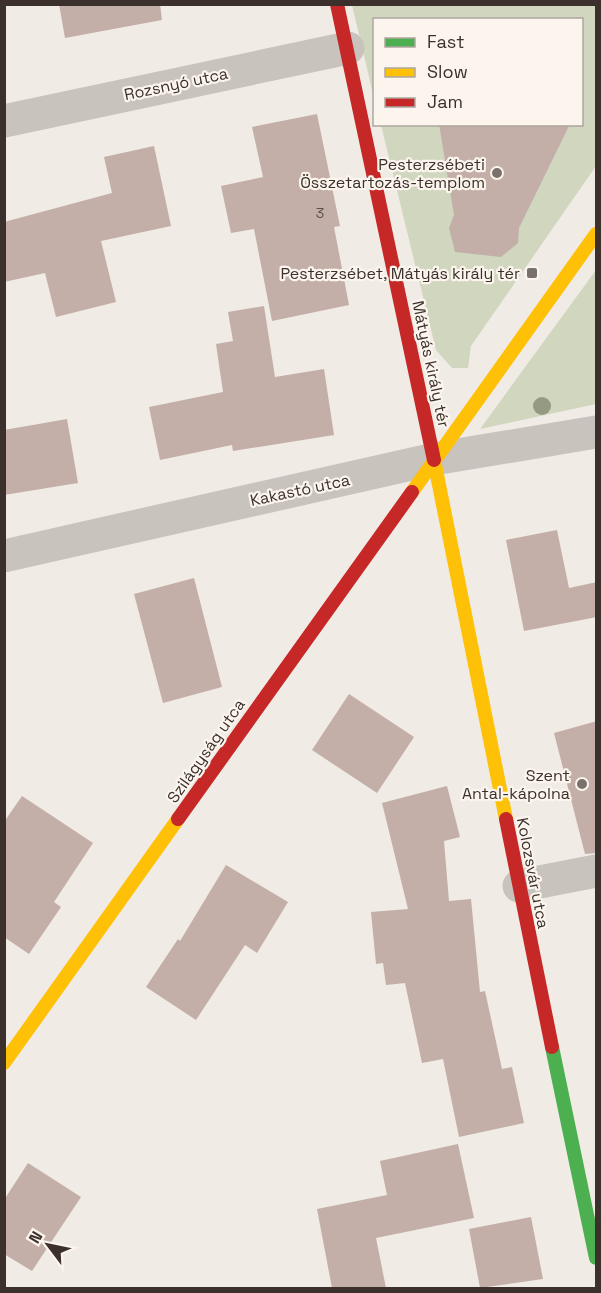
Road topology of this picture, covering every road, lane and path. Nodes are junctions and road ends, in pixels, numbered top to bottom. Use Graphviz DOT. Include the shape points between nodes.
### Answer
graph roads {
  1 [pos="337,4"];
  2 [pos="348,48"];
  3 [pos="4,121"];
  4 [pos="597,234"];
  5 [pos="597,432"];
  6 [pos="434,459"];
  7 [pos="4,556"];
  8 [pos="597,871"];
  9 [pos="519,886"];
  10 [pos="4,1063"];
  11 [pos="597,1258"];
  1 -- 2 [label="street, Mátyás király tér"];
  2 -- 3 [label="street, Rozsnyó utca"];
  2 -- 6 [label="street, Mátyás király tér"];
  4 -- 6 [label="street, Mátyás király tér"];
  5 -- 6 [label="street, Kakastó utca"];
  6 -- 7 [label="street, Kakastó utca"];
  6 -- 9 [label="street, Kolozsvár utca"];
  6 -- 10 [label="street, Szilágyság utca"];
  8 -- 9 [label="street"];
  9 -- 11 [label="street, Kolozsvár utca"];
}
